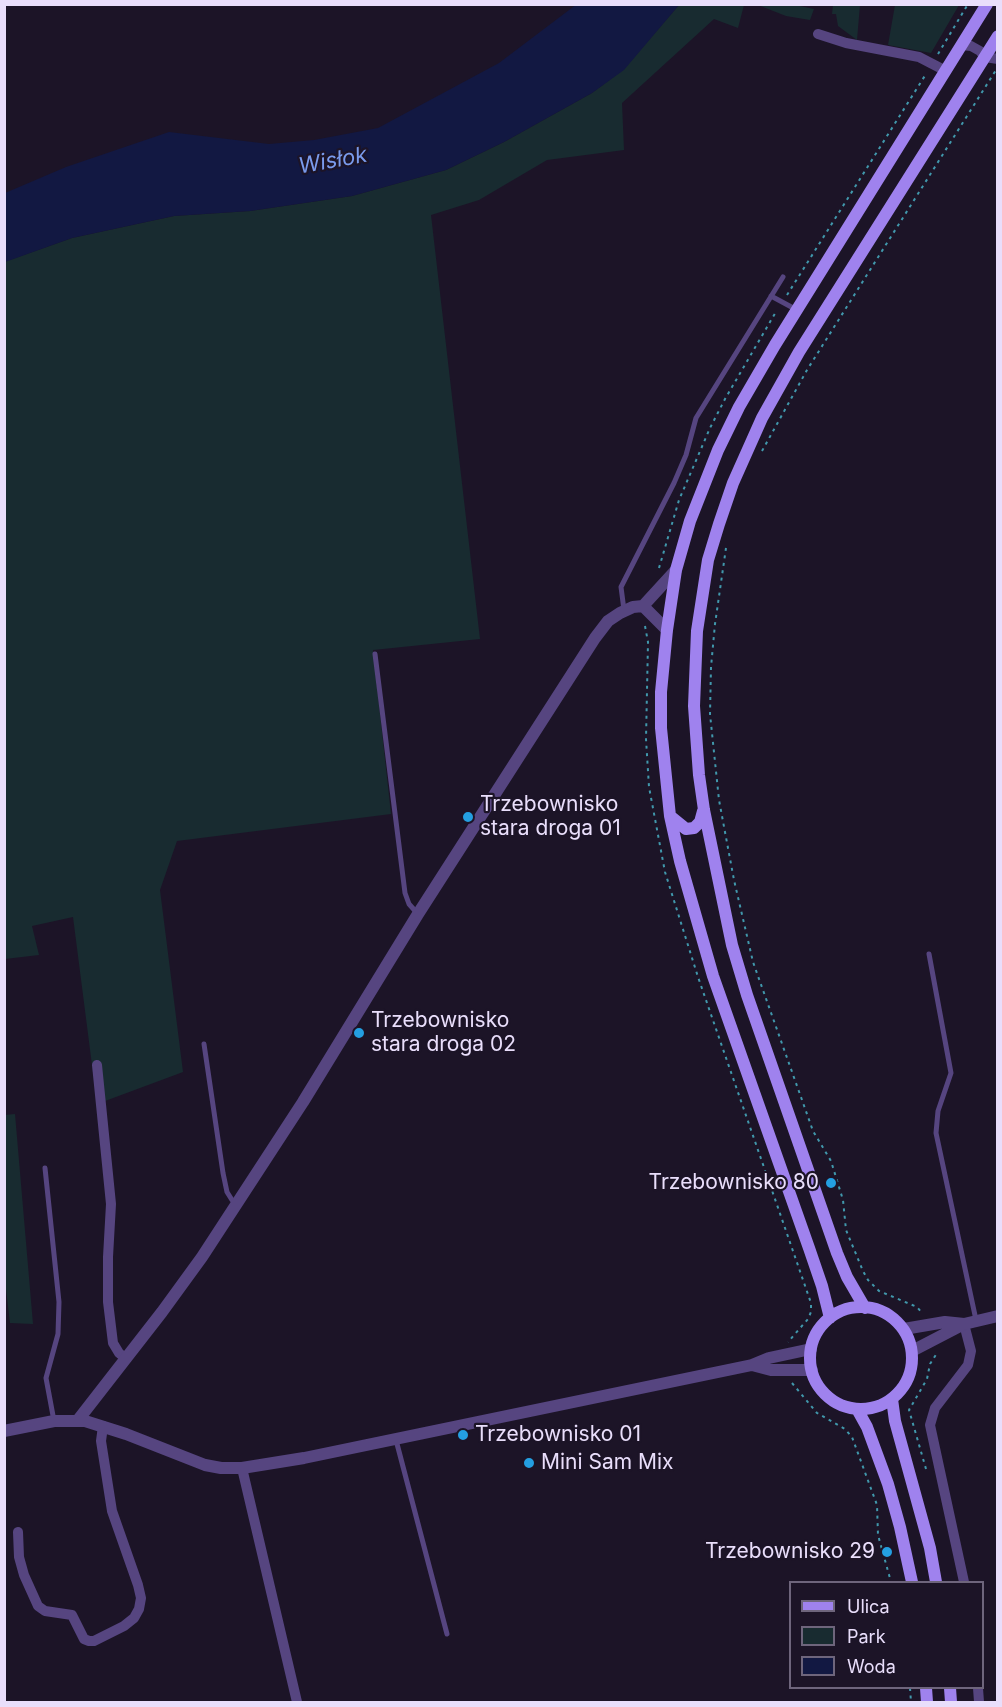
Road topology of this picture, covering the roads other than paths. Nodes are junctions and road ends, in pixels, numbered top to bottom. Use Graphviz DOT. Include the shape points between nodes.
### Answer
graph roads {
  1 [pos="987,4"];
  2 [pos="818,34"];
  3 [pos="998,36"];
  4 [pos="962,45"];
  5 [pos="991,58"];
  6 [pos="946,71"];
  7 [pos="783,277"];
  8 [pos="771,296"];
  9 [pos="796,310"];
  10 [pos="676,570"];
  11 [pos="643,606"];
  12 [pos="624,610"];
  13 [pos="667,630"];
  14 [pos="375,654"];
  15 [pos="704,810"];
  16 [pos="670,816"];
  17 [pos="418,914"];
  18 [pos="929,954"];
  19 [pos="204,1044"];
  20 [pos="97,1065"];
  21 [pos="45,1168"];
  22 [pos="237,1202"];
  23 [pos="866,1308"];
  24 [pos="998,1316"];
  25 [pos="830,1318"];
  26 [pos="976,1320"];
  27 [pos="964,1324"];
  28 [pos="904,1329"];
  29 [pos="811,1349"];
  30 [pos="912,1352"];
  31 [pos="125,1358"];
  32 [pos="752,1365"];
  33 [pos="812,1370"];
  34 [pos="892,1399"];
  35 [pos="857,1409"];
  36 [pos="78,1420"];
  37 [pos="54,1421"];
  38 [pos="103,1426"];
  39 [pos="4,1431"];
  40 [pos="396,1439"];
  41 [pos="242,1468"];
  42 [pos="18,1532"];
  43 [pos="912,1581"];
  44 [pos="936,1581"];
  45 [pos="964,1581"];
  46 [pos="447,1634"];
  47 [pos="297,1702"];
  1 -- 4 [label="main road"];
  2 -- 6 [label="street" via="919,57"];
  3 -- 5 [label="main road"];
  4 -- 5 [label="street"];
  4 -- 6 [label="main road"];
  5 -- 15 [label="main road" via="789,368 734,483 708,560 697,631 694,706"];
  6 -- 9 [label="main road"];
  7 -- 8 [label="lane"];
  8 -- 9 [label="lane"];
  8 -- 12 [label="lane" via="696,418 674,483 621,587"];
  9 -- 10 [label="main road" via="718,450 699,494"];
  10 -- 11 [label="street"];
  10 -- 13 [label="main road"];
  11 -- 12 [label="street"];
  11 -- 13 [label="street"];
  12 -- 17 [label="street" via="608,621 595,638"];
  13 -- 16 [label="main road" via="661,728"];
  14 -- 17 [label="lane" via="405,893"];
  15 -- 16 [label="main road" via="694,828 686,829"];
  15 -- 23 [label="main road" via="721,898 747,995 837,1253"];
  16 -- 25 [label="main road" via="713,976"];
  17 -- 22 [label="street"];
  18 -- 26 [label="lane" via="951,1073 938,1111 936,1133"];
  19 -- 22 [label="lane" via="227,1192"];
  20 -- 31 [label="street" via="111,1204 108,1302 113,1342"];
  21 -- 37 [label="lane" via="59,1302 58,1334 46,1378"];
  22 -- 31 [label="street" via="202,1257"];
  23 -- 25 [label="main road" via="853,1308"];
  23 -- 28 [label="main road" via="893,1318"];
  24 -- 26 [label="street"];
  25 -- 29 [label="main road"];
  26 -- 27 [label="street"];
  27 -- 28 [label="street" via="945,1322"];
  27 -- 30 [label="street"];
  27 -- 45 [label="street" via="970,1351 968,1365 935,1408 930,1425"];
  28 -- 30 [label="main road"];
  29 -- 32 [label="street"];
  29 -- 33 [label="main road"];
  30 -- 34 [label="main road" via="909,1378"];
  31 -- 36 [label="street"];
  32 -- 33 [label="street" via="771,1370"];
  32 -- 40 [label="street"];
  33 -- 35 [label="main road" via="828,1397"];
  34 -- 35 [label="main road"];
  34 -- 44 [label="main road"];
  35 -- 43 [label="main road" via="888,1484"];
  36 -- 37 [label="street"];
  36 -- 38 [label="street"];
  37 -- 39 [label="street"];
  38 -- 41 [label="street" via="206,1465"];
  38 -- 42 [label="street" via="100,1441 112,1511 141,1598 134,1617 124,1626 88,1641 72,1615 45,1611 38,1606 24,1575"];
  40 -- 41 [label="street"];
  40 -- 46 [label="lane"];
  41 -- 47 [label="street"];
}
